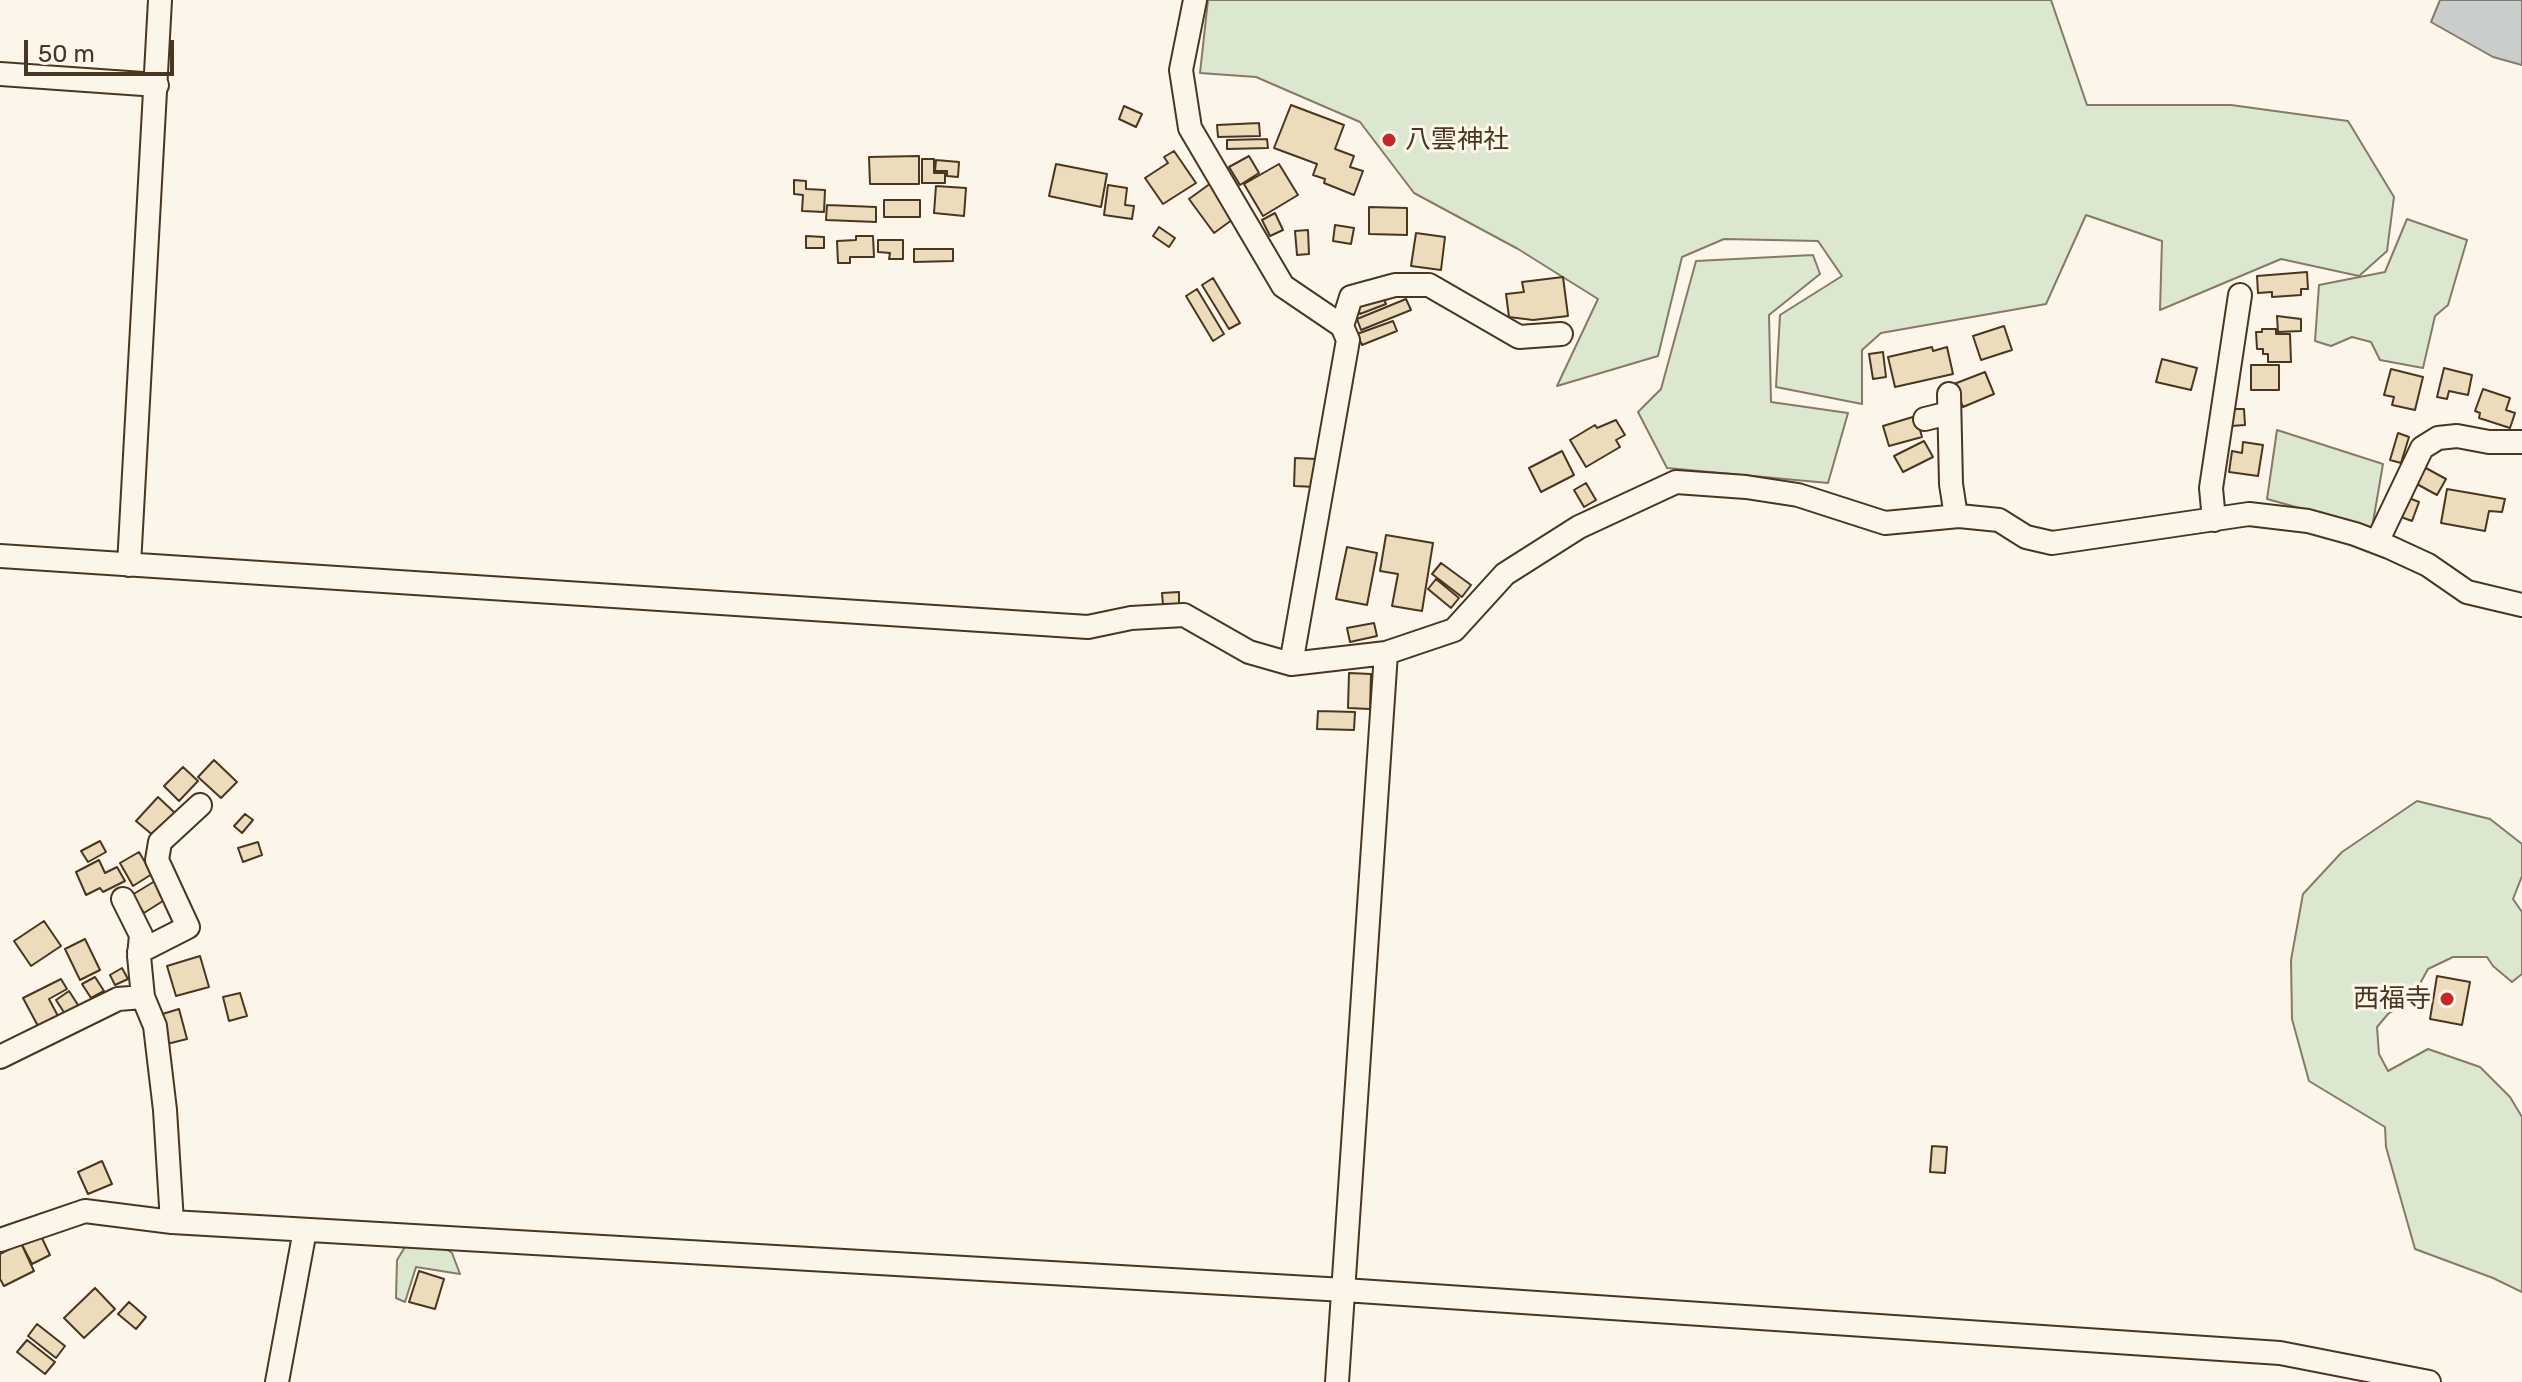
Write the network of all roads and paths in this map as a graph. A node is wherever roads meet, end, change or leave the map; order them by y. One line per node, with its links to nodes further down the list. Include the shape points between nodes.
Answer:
1 (160, 0): 4 (street)
2 (1195, 0): 6 (street, via 1181,70 1190,128 1283,286)
3 (0, 74): 4 (street)
4 (157, 85): 14 (street)
5 (2240, 295): 11 (street, via 2211,488)
6 (1342, 326): 7 (street, via 1351,297 1395,285 1429,285 1519,337); 17 (street, via 1348,340)
7 (1561, 334)
8 (1925, 419): 10 (street, via 1949,403)
9 (2522, 442): 12 (street, via 2457,436 2438,438 2422,448)
10 (1956, 516): 11 (street, via 1999,520 2026,537 2052,543); 16 (street, via 1885,523 1798,495 1676,482 1579,527 1505,574 1454,630)
11 (2214, 520): 12 (street, via 2249,514 2308,521)
12 (2377, 542): 15 (street, via 2428,565 2467,592)
13 (0, 556): 14 (street)
14 (129, 565): 17 (street, via 1088,627 1184,615 1249,652)
15 (2522, 605)
16 (1386, 653): 17 (street); 26 (street)
17 (1291, 664)
18 (200, 805): 20 (street, via 160,842 157,860 188,927)
19 (123, 899): 20 (street, via 141,935)
20 (139, 952): 21 (street)
21 (143, 997): 22 (street, via 118,999); 23 (street, via 155,1026)
22 (0, 1057)
23 (172, 1222): 24 (street); 25 (street, via 85,1211)
24 (305, 1230): 26 (street); 27 (street)
25 (0, 1240)
26 (1344, 1290): 28 (street); 29 (street, via 2280,1353)
27 (277, 1382)
28 (1337, 1382)
29 (2429, 1382)

